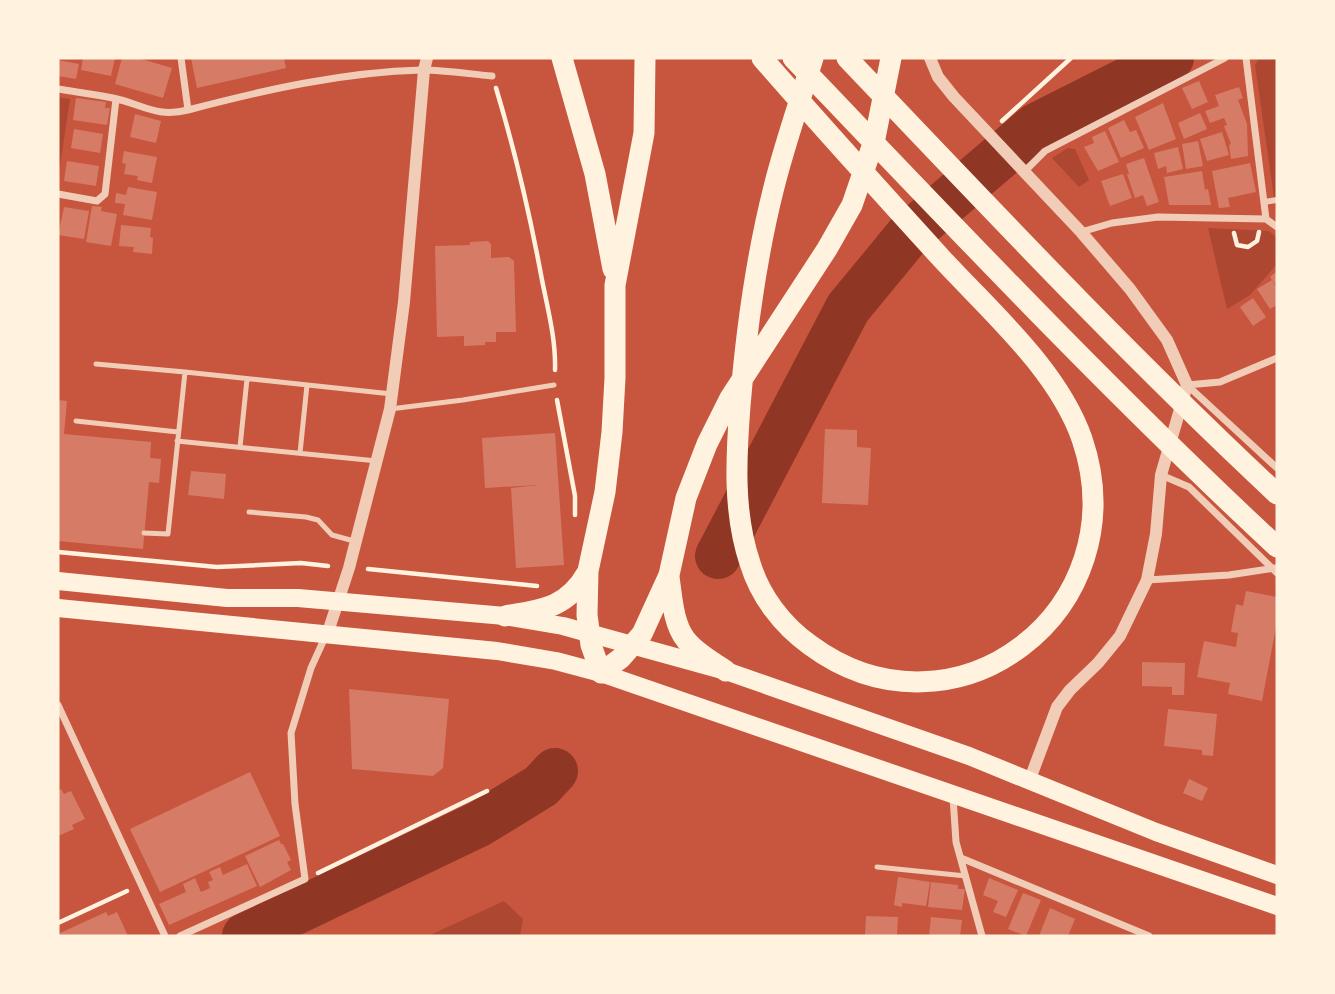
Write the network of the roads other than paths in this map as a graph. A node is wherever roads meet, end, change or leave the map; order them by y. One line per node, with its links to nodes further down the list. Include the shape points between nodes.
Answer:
1 (181, 58): 16 (street)
2 (562, 58): 24 (highway, via 595,174)
3 (645, 58): 24 (highway, via 644,133)
4 (762, 58): 6 (highway, via 831,138 1027,352 1060,394 1081,438 1094,507 1088,550 1073,590 1032,639 977,671 933,681 888,679 841,664 802,639 769,603 744,540 738,426 754,288 775,183)
5 (793, 58): 46 (highway, via 1019,294)
6 (813, 58)
7 (847, 58): 42 (highway, via 1049,270)
8 (891, 58): 49 (highway, via 875,138 852,205 730,398 707,444 687,498)
9 (930, 58): 17 (street, via 938,77)
10 (1225, 58): 17 (street, via 1045,151)
11 (1247, 58): 20 (street)
12 (425, 64): 13 (street); 16 (street, via 240,96); 32 (street)
13 (492, 76)
14 (58, 89): 15 (street)
15 (116, 99): 16 (street, via 167,114); 18 (street, via 105,194 97,201)
16 (188, 110)
17 (1021, 168): 23 (street)
18 (58, 194)
19 (1277, 200): 20 (street)
20 (1264, 201): 21 (street)
21 (1266, 219): 22 (street); 23 (street, via 1157,216)
22 (1277, 227)
23 (1081, 232): 29 (street, via 1167,340)
24 (615, 285): 48 (highway, via 612,432)
25 (1277, 358): 29 (street, via 1220,382)
26 (96, 364): 27 (lane)
27 (185, 372): 28 (lane); 35 (lane)
28 (247, 379): 30 (lane); 37 (lane)
29 (1187, 384): 40 (street); 41 (street)
30 (307, 385): 32 (lane); 38 (lane)
31 (554, 385): 33 (lane)
32 (392, 394): 33 (street)
33 (390, 409): 39 (street)
34 (76, 421): 35 (lane)
35 (178, 432): 36 (lane)
36 (177, 441): 37 (lane); 44 (lane, via 168,534)
37 (240, 447): 38 (lane)
38 (300, 453): 39 (lane)
39 (377, 461): 45 (street)
40 (1277, 468)
41 (1161, 475): 47 (street, via 1189,487); 50 (street)
42 (1277, 494)
43 (249, 512): 45 (lane, via 318,520 332,535)
44 (144, 533)
45 (356, 542): 52 (street)
46 (1277, 547)
47 (1276, 570): 50 (street)
48 (588, 571): 54 (highway, via 568,598 541,609); 55 (highway)
49 (669, 575): 57 (highway); 58 (highway, via 681,632 695,649)
50 (1147, 580): 61 (street, via 1120,636 1057,707)
51 (58, 581): 52 (main road, via 227,598)
52 (338, 601): 54 (main road); 56 (street)
53 (58, 608): 56 (main road)
54 (505, 615): 55 (main road)
55 (589, 633): 57 (main road); 59 (highway)
56 (327, 635): 59 (main road, via 497,650); 69 (street, via 311,668 291,733 305,879)
57 (634, 644): 58 (main road); 59 (highway)
58 (726, 671): 61 (main road)
59 (601, 673): 62 (main road)
60 (58, 705): 68 (street)
61 (1030, 779): 65 (main road, via 1156,832)
62 (953, 796): 63 (street); 67 (main road)
63 (961, 858): 66 (street); 71 (street)
64 (877, 867): 66 (lane)
65 (1277, 875)
66 (966, 876): 70 (street)
67 (1277, 906)
68 (165, 936)
69 (180, 936)
70 (982, 936)
71 (1149, 936)

